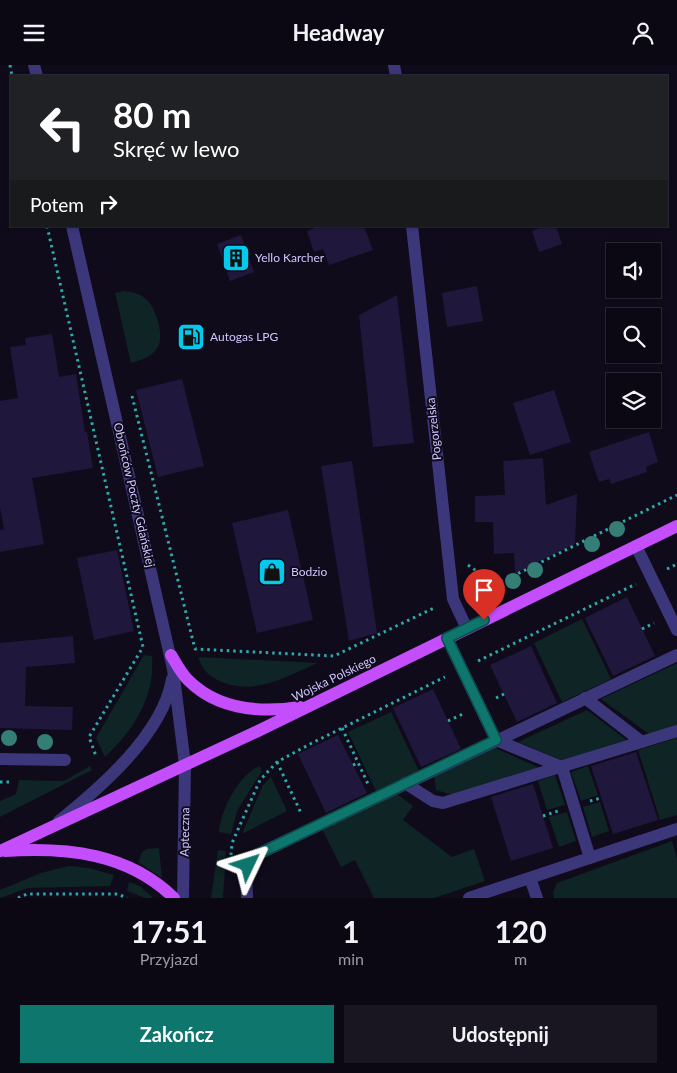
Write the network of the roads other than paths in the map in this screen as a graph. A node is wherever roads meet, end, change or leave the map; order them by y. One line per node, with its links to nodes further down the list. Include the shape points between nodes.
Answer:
1 (72, 227): 8 (street, Obrońców Poczty Gdańskiej)
2 (412, 227): 5 (street, Pogorzelska, via 453,599)
3 (677, 526): 4 (main road, Wojska Polskiego)
4 (636, 546): 5 (main road, Wojska Polskiego); 6 (street)
5 (467, 629): 7 (main road, Wojska Polskiego)
6 (677, 630)
7 (447, 638): 12 (main road, Wojska Polskiego); 14 (street)
8 (171, 655): 10 (street, Obrońców Poczty Gdańskiej); 12 (main road, via 189,681 204,693 229,705 257,710)
9 (677, 655): 11 (street)
10 (174, 669): 18 (street, Obrońców Poczty Gdańskiej); 21 (street, via 165,702 137,747 98,789)
11 (585, 698): 14 (street); 15 (street)
12 (307, 706): 18 (main road, Wojska Polskiego)
13 (677, 731): 15 (street)
14 (496, 740): 19 (street); 20 (street)
15 (642, 742): 19 (street)
16 (0, 759): 17 (street)
17 (65, 760)
18 (185, 765): 21 (main road, Wojska Polskiego); 27 (street, Apteczna)
19 (562, 767): 20 (street, via 443,803 433,801); 24 (street)
20 (405, 783): 28 (street, via 251,857)
21 (56, 824): 23 (main road, Wojska Polskiego)
22 (677, 829): 24 (street)
23 (0, 851): 26 (main road, via 62,851 98,856 141,872)
24 (590, 858): 25 (street)
25 (530, 878): 29 (street); 30 (street)
26 (174, 898)
27 (183, 898)
28 (247, 898)
29 (470, 898)
30 (537, 898)

